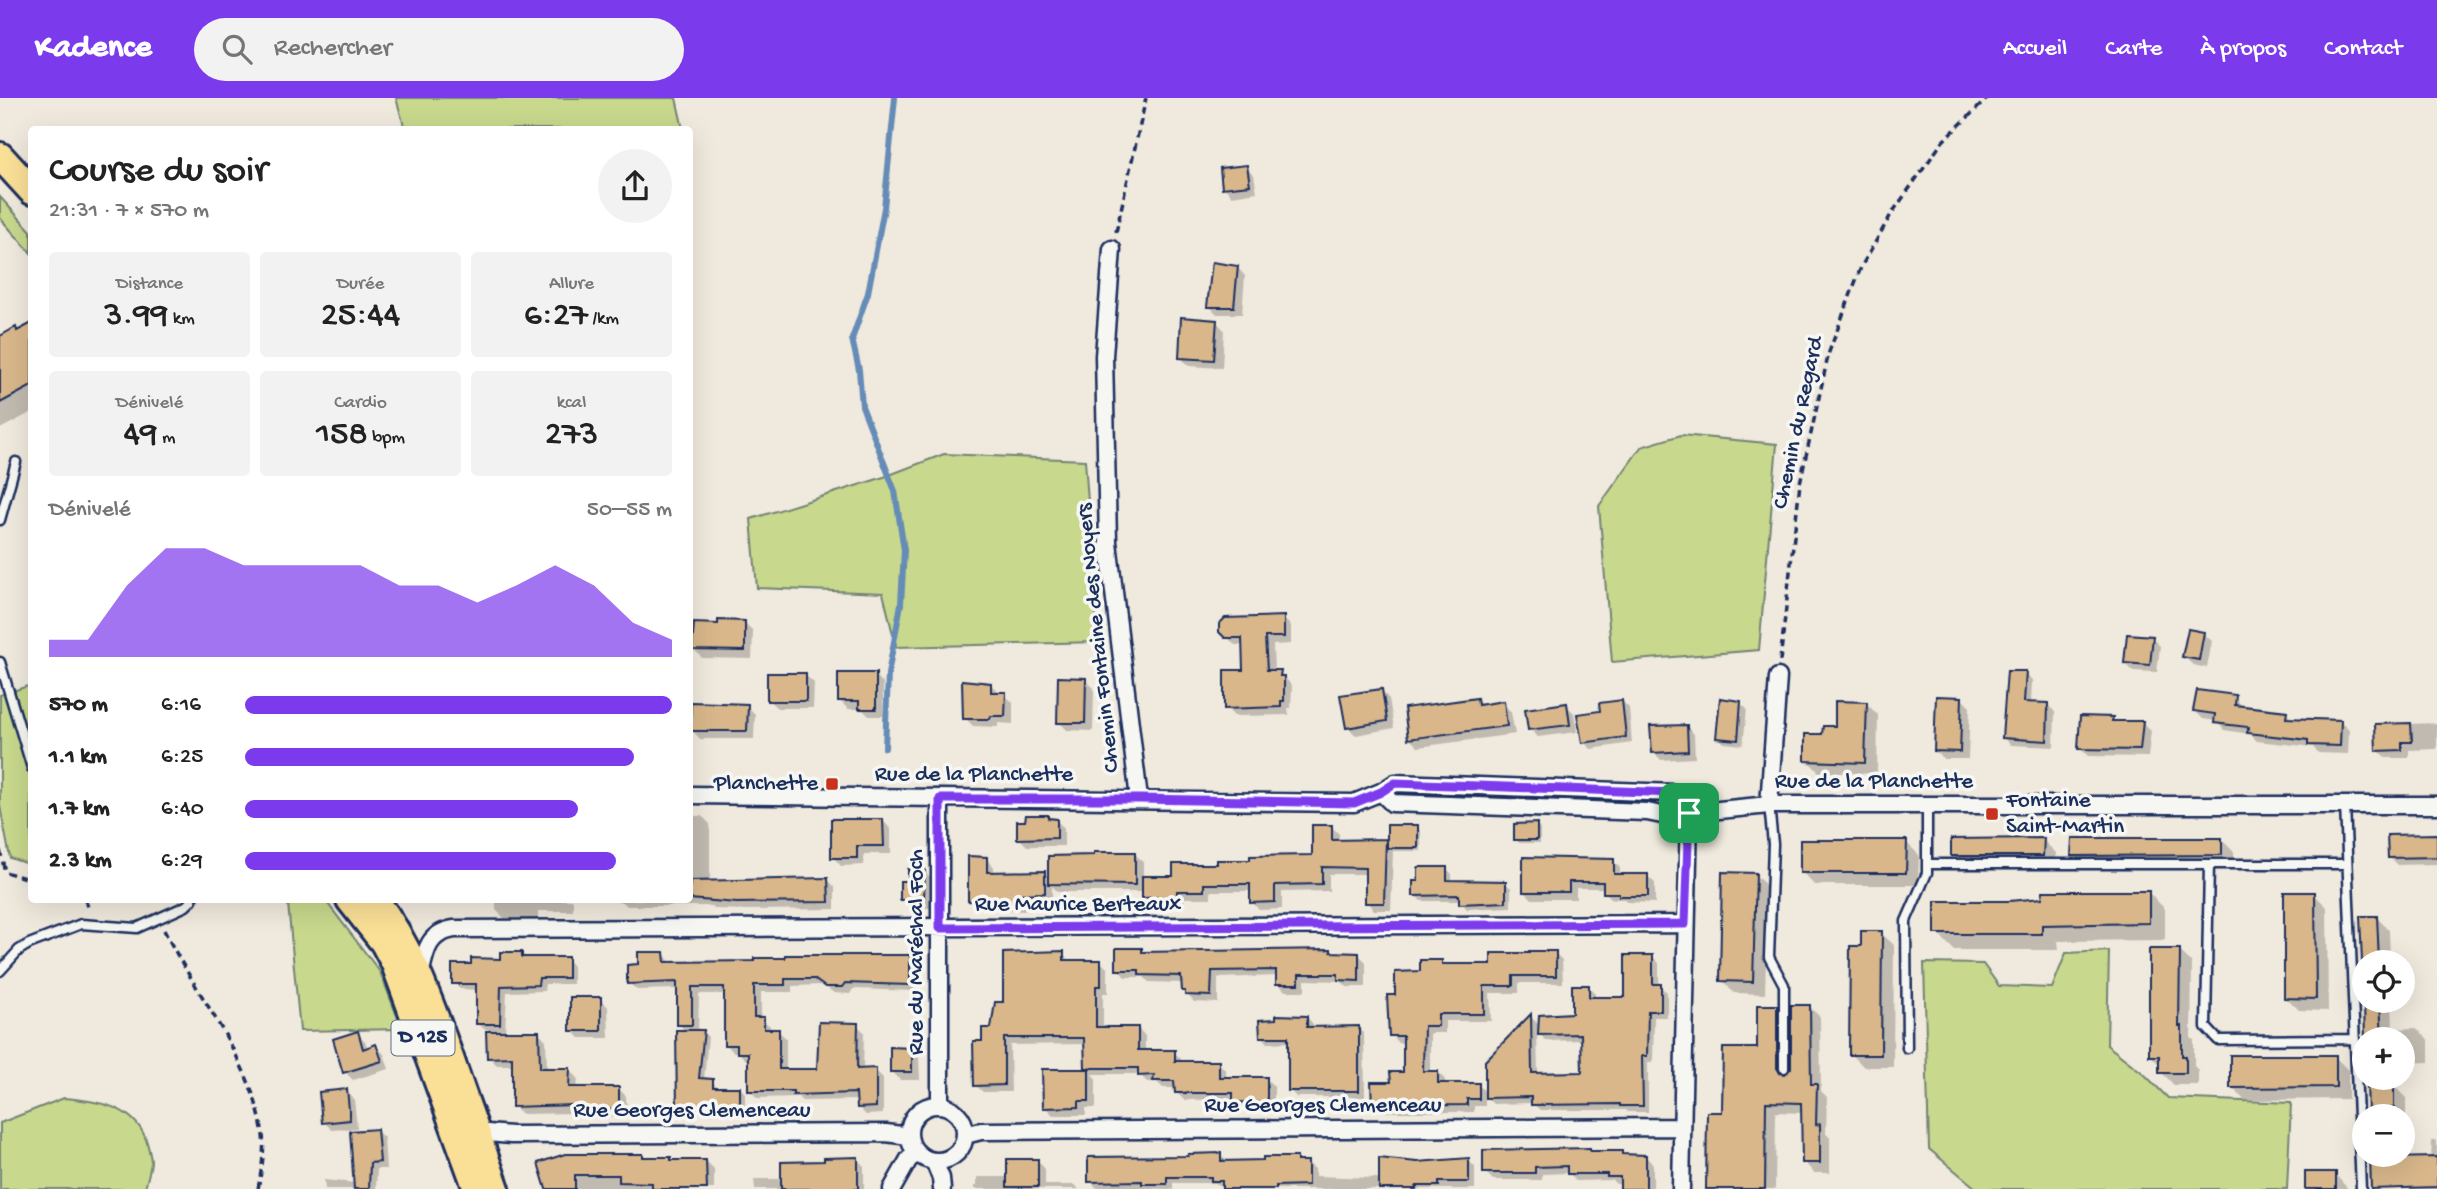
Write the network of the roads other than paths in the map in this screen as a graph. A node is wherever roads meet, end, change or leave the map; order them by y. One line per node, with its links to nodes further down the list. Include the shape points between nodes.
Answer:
1 (0, 156): 2 (main road)
2 (28, 187)
3 (1112, 248): 12 (street, Chemin Fontaine des Noyers, via 1104,356 1108,542)
4 (16, 462): 5 (lane)
5 (0, 520)
6 (0, 662): 8 (lane)
7 (1778, 677): 14 (street)
8 (28, 755)
9 (1381, 792): 12 (street, Rue de la Planchette, via 1354,803); 17 (street, Rue de la Planchette, via 1392,803 1647,812 1676,822); 17 (street, Rue de la Planchette, via 1395,783 1675,793 1685,801)
10 (693, 795): 11 (street, Rue de la Planchette)
11 (940, 799): 12 (street, Rue de la Planchette); 25 (street, Rue du Maréchal Foch)
12 (1139, 799)
13 (1927, 804): 14 (street, Rue de la Planchette); 16 (street, Rue de la Planchette); 18 (lane)
14 (1769, 805): 17 (street, Rue de la Planchette); 31 (lane, via 1773,844 1769,957 1783,985)
15 (2437, 805): 16 (street, Rue de la Planchette)
16 (2345, 806): 20 (lane)
17 (1689, 813): 24 (street)
18 (1927, 864): 19 (lane); 30 (lane, via 1906,922)
19 (2209, 864): 20 (lane); 29 (lane, via 2206,1027 2218,1040)
20 (2347, 864): 28 (lane)
21 (189, 903): 26 (lane, via 137,928 81,924 29,944)
22 (352, 903): 41 (main road, D 125, via 395,964)
23 (377, 903): 27 (main road, D 125)
24 (1685, 924): 25 (street, Rue Maurice Berteaux); 34 (street)
25 (940, 928): 27 (street, Rue Maurice Berteaux, via 454,929 430,940); 33 (street, Rue du Maréchal Foch)
26 (0, 971)
27 (419, 979): 38 (main road, D 125)
28 (2354, 1027)
29 (2352, 1039)
30 (1907, 1048)
31 (1784, 1068)
32 (2357, 1090): 45 (lane)
33 (940, 1105): 36 (street, via 955,1112); 37 (street, via 917,1113)
34 (1682, 1127): 36 (street, Rue Georges Clemenceau, via 981,1131); 44 (street)
35 (510, 1135): 37 (street, Rue Georges Clemenceau); 38 (street, Rue Georges Clemenceau); 38 (street)
36 (965, 1135): 40 (street, via 952,1157)
37 (909, 1136): 39 (street)
38 (480, 1143): 41 (main road, D 125)
39 (918, 1153): 40 (street); 42 (street, via 909,1159)
40 (934, 1161): 43 (street)
41 (483, 1188)
42 (892, 1189)
43 (942, 1189)
44 (1681, 1189)
45 (2361, 1189)

